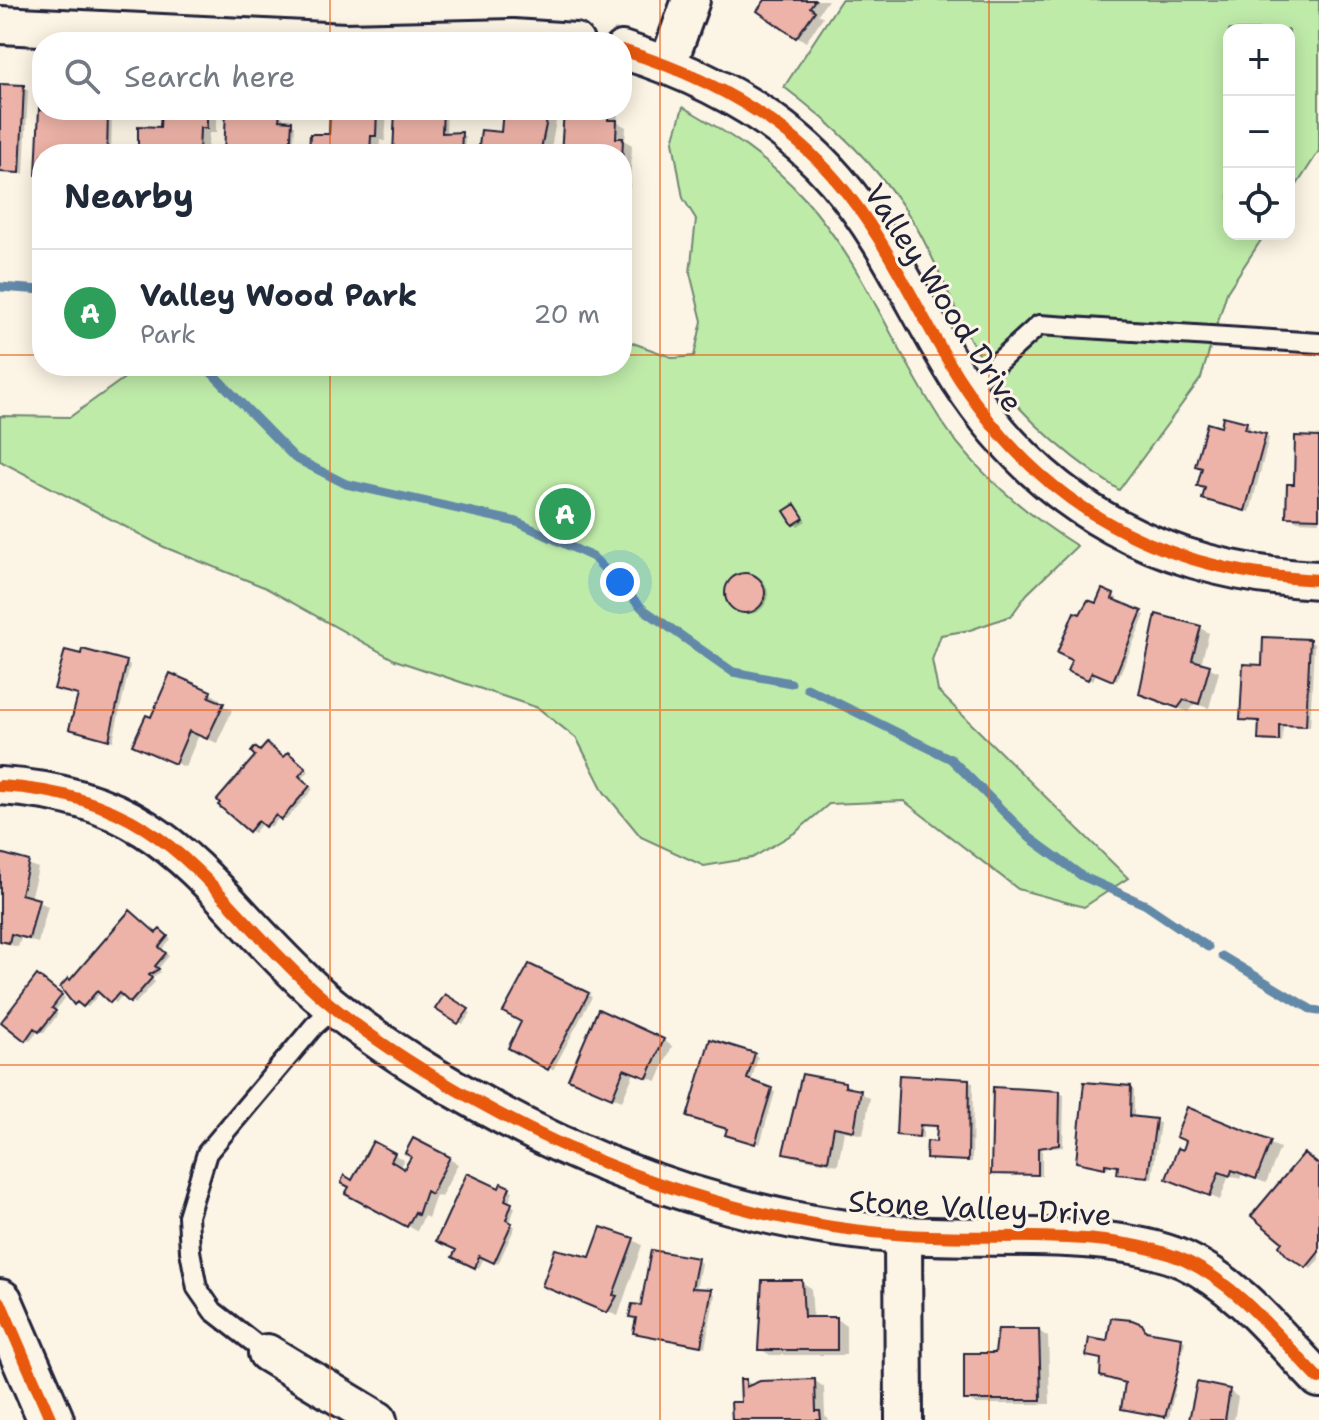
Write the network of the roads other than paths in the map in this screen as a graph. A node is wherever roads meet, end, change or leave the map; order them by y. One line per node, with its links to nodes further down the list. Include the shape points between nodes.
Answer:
1 (691, 0): 5 (street)
2 (0, 25): 3 (street)
3 (142, 32)
4 (632, 53): 5 (street, Valley Wood Drive)
5 (668, 64): 7 (street, Valley Wood Drive, via 750,106 836,179 871,225)
6 (1319, 343): 7 (lane, via 1039,325)
7 (967, 390): 8 (street, Valley Wood Drive, via 993,428 1029,465 1076,504 1122,532 1223,570)
8 (1319, 580)
9 (0, 786): 10 (street, Stone Valley Drive, via 83,798 157,834)
10 (335, 1007): 11 (street, Stone Valley Drive, via 481,1104 626,1172 793,1220); 13 (lane, via 207,1153 188,1216 197,1288 213,1311)
11 (903, 1235): 14 (street, Stone Valley Drive, via 1108,1240 1147,1247 1186,1261 1221,1282); 17 (street)
12 (0, 1302): 15 (street)
13 (267, 1353): 16 (street)
14 (1319, 1379)
15 (51, 1420)
16 (378, 1420)
17 (904, 1420)

